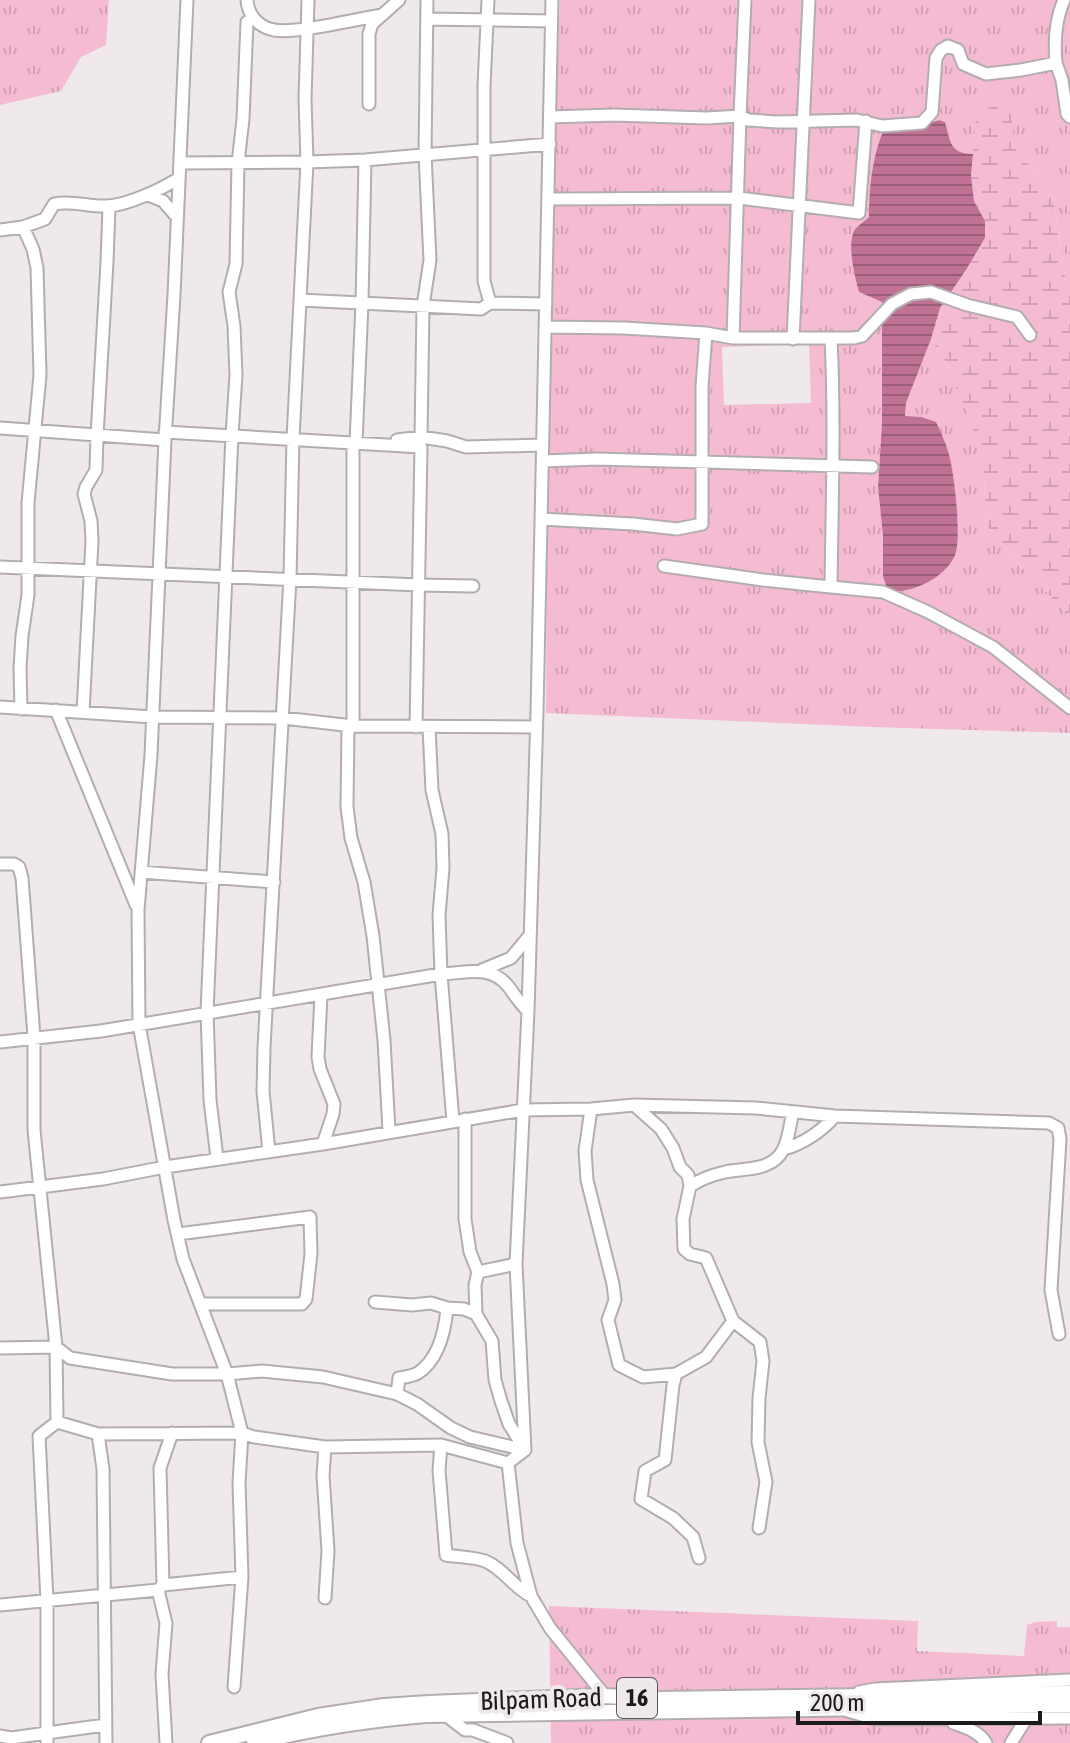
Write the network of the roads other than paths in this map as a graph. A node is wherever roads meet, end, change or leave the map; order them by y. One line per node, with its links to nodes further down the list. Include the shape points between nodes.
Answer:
1 (187, 0): 29 (street)
2 (247, 0): 16 (street, via 257,24 276,30)
3 (308, 0): 16 (street)
4 (399, 0): 11 (street)
5 (427, 0): 12 (street)
6 (488, 0): 13 (street)
7 (552, 0): 14 (street)
8 (745, 0): 19 (street)
9 (809, 0): 23 (street)
10 (1064, 0): 17 (street, via 1057,17)
11 (382, 15): 16 (street); 18 (street, via 369,34)
12 (427, 19): 13 (street); 26 (street)
13 (486, 20): 14 (street); 25 (street)
14 (551, 21): 20 (street)
15 (247, 22): 30 (street)
16 (308, 28): 28 (street)
17 (1056, 63): 21 (street); 22 (street, via 986,74 963,64 958,50 948,46 936,58 932,112 922,123 882,126)
18 (369, 104)
19 (740, 116): 20 (street); 23 (street); 33 (street)
20 (550, 117): 24 (street)
21 (1070, 117)
22 (866, 121): 23 (street); 35 (street, via 859,213)
23 (802, 122): 35 (street)
24 (550, 144): 25 (street); 34 (street)
25 (484, 150): 26 (street); 42 (street, via 484,281)
26 (425, 154): 27 (street); 44 (street, via 430,260)
27 (365, 160): 28 (street); 41 (street)
28 (307, 162): 30 (street); 40 (street)
29 (180, 163): 30 (street); 31 (street)
30 (238, 163): 53 (street, via 236,264 229,292 236,375)
31 (179, 178): 32 (street); 37 (street)
32 (147, 195): 36 (street); 37 (street, via 163,201)
33 (739, 198): 34 (street); 35 (street); 48 (street)
34 (548, 199): 43 (street)
35 (799, 205): 49 (street)
36 (109, 207): 38 (street, via 54,204 45,219); 54 (street)
37 (177, 217): 55 (street)
38 (23, 227): 39 (street); 52 (street, via 37,268)
39 (0, 230)
40 (300, 300): 41 (street); 57 (street)
41 (362, 303): 44 (street); 59 (street)
42 (490, 303): 43 (street); 44 (street, via 481,309)
43 (546, 304): 45 (street)
44 (423, 306): 56 (street)
45 (545, 327): 46 (street); 58 (street)
46 (706, 333): 48 (street); 61 (street)
47 (1030, 335): 50 (street, via 1017,317 931,292 892,304 862,336)
48 (733, 338): 49 (street)
49 (793, 339): 50 (street)
50 (831, 339): 62 (street)
51 (0, 428): 52 (street)
52 (36, 431): 54 (street); 67 (street)
53 (232, 435): 55 (street); 57 (street); 70 (street)
54 (97, 436): 55 (street); 68 (street, via 96,470 84,494 91,521)
55 (165, 436): 69 (street)
56 (421, 437): 58 (street, via 466,447); 59 (street)
57 (293, 439): 59 (street, via 332,437); 71 (street); 73 (street, via 421,447)
58 (542, 445): 60 (street)
59 (355, 446): 72 (street)
60 (543, 461): 61 (street); 64 (street)
61 (702, 463): 62 (street); 64 (street, via 702,524 677,529)
62 (833, 465): 63 (street); 75 (street)
63 (872, 467)
64 (541, 519): 86 (street)
65 (664, 566): 75 (street)
66 (0, 567): 67 (street)
67 (27, 567): 68 (street); 78 (street)
68 (91, 570): 69 (street); 80 (street)
69 (160, 573): 70 (street); 81 (street)
70 (227, 575): 71 (street); 82 (street)
71 (290, 578): 72 (street); 83 (street)
72 (355, 582): 73 (street); 84 (street)
73 (419, 585): 74 (street); 85 (street)
74 (473, 586)
75 (831, 587): 77 (street, via 883,592 928,612 993,647)
76 (0, 707): 78 (street)
77 (1070, 708)
78 (21, 709): 79 (street)
79 (56, 710): 80 (street); 91 (street)
80 (83, 712): 81 (street)
81 (153, 717): 82 (street); 88 (street)
82 (220, 718): 83 (street); 89 (street)
83 (283, 718): 84 (street); 90 (street)
84 (351, 726): 85 (street); 95 (street, via 347,807)
85 (422, 727): 86 (street); 94 (street, via 442,834)
86 (536, 727): 92 (street)
87 (0, 864): 101 (street, via 19,867 22,878)
88 (141, 872): 89 (street); 91 (street)
89 (212, 879): 90 (street); 99 (street)
90 (274, 882): 97 (street)
91 (138, 910): 100 (street)
92 (530, 935): 93 (street, via 511,958); 98 (street)
93 (482, 970): 94 (street); 98 (street, via 505,982)
94 (441, 974): 95 (street); 108 (street)
95 (379, 984): 96 (street); 109 (street)
96 (321, 995): 97 (street); 110 (street, via 318,1057 334,1104)
97 (267, 1003): 99 (street); 112 (street, via 263,1091)
98 (528, 1011): 105 (street)
99 (207, 1012): 100 (street); 113 (street)
100 (139, 1024): 101 (street); 114 (street)
101 (34, 1037): 102 (street); 116 (street)
102 (0, 1042)
103 (634, 1105): 104 (street); 106 (street); 115 (street, via 661,1129)
104 (591, 1109): 105 (street); 130 (street, via 586,1170 613,1284 615,1300 608,1320 619,1365 643,1377)
105 (523, 1110): 108 (street); 119 (street)
106 (793, 1112): 107 (street); 111 (street)
107 (835, 1116): 111 (street, via 826,1127); 126 (street, via 1049,1123 1058,1128 1051,1290)
108 (459, 1120): 109 (street); 120 (street, via 465,1219)
109 (389, 1131): 110 (street)
110 (323, 1144): 112 (street)
111 (784, 1149): 115 (street, via 761,1167 725,1172)
112 (269, 1152): 113 (street)
113 (217, 1158): 114 (street)
114 (165, 1167): 116 (street); 118 (street)
115 (690, 1186): 125 (street, via 684,1249 706,1258)
116 (38, 1187): 117 (street); 127 (street)
117 (0, 1192)
118 (178, 1234): 122 (street); 122 (street, via 310,1217 311,1254 302,1304)
119 (516, 1264): 120 (street); 138 (street)
120 (478, 1272): 124 (street)
121 (375, 1302): 123 (street)
122 (201, 1304): 129 (street)
123 (447, 1308): 124 (street); 131 (street, via 436,1354 417,1374 399,1378)
124 (476, 1314): 138 (street, via 492,1341 495,1380 509,1424)
125 (733, 1321): 130 (street, via 706,1357); 140 (street, via 760,1342 763,1361 758,1442 766,1482)
126 (1059, 1334)
127 (56, 1347): 128 (street); 129 (street, via 70,1358 111,1366); 132 (street)
128 (0, 1348)
129 (227, 1374): 131 (street, via 262,1371 323,1377); 134 (street)
130 (676, 1374): 141 (street, via 665,1460 645,1471 641,1499 693,1537)
131 (397, 1394): 138 (street, via 470,1437)
132 (57, 1422): 135 (street); 147 (street, via 39,1436)
133 (172, 1433): 134 (street); 135 (street); 143 (street, via 160,1468)
134 (242, 1433): 137 (street); 142 (street)
135 (98, 1434): 144 (street)
136 (441, 1445): 137 (street); 139 (street); 145 (street, via 446,1555 484,1560)
137 (325, 1447): 146 (street)
138 (525, 1450): 139 (street)
139 (508, 1463): 145 (street, via 517,1543)
140 (759, 1528)
141 (699, 1558)
142 (242, 1577): 143 (street); 150 (street)
143 (161, 1588): 144 (street); 163 (street)
144 (105, 1596): 147 (street); 159 (street)
145 (531, 1596): 152 (street)
146 (325, 1598)
147 (47, 1601): 148 (street); 161 (street)
148 (0, 1605)
149 (1070, 1680): 153 (street, via 875,1689)
150 (234, 1687)
151 (1070, 1693): 153 (main road, Bilpam Road / 16)
152 (605, 1696): 153 (main road, Bilpam Road / 16); 164 (main road, Bilpam Road / 16, via 384,1706 306,1718)
153 (840, 1702): 154 (main road, 16); 155 (main road, 16); 158 (street, via 875,1719)
154 (1070, 1705)
155 (444, 1714): 165 (main road, 16, via 356,1723); 166 (street, via 465,1730)
156 (1070, 1718): 157 (street)
157 (1026, 1719): 158 (street); 168 (street)
158 (945, 1720): 167 (street, via 970,1729)
159 (105, 1725): 161 (street); 162 (street)
160 (0, 1736): 161 (street)
161 (47, 1739)
162 (106, 1743)
163 (166, 1743)
164 (209, 1743)
165 (254, 1743)
166 (507, 1743)
167 (986, 1743)
168 (1011, 1743)

